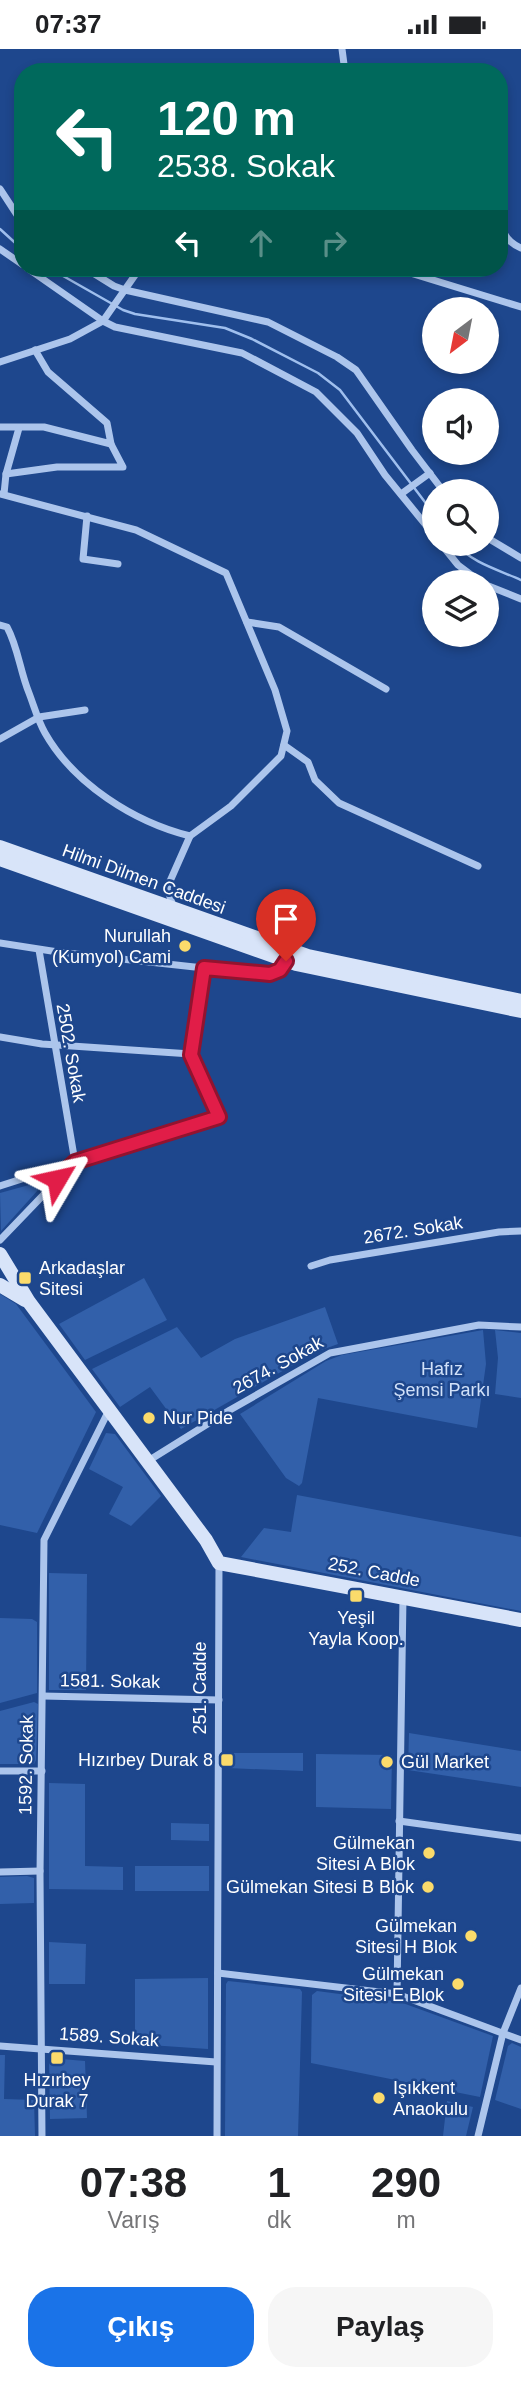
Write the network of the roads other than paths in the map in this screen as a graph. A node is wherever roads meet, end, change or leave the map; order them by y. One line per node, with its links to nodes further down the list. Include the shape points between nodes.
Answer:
1 (0, 189): 2 (street)
2 (14, 210)
3 (41, 277): 9 (street)
4 (100, 277): 7 (street)
5 (133, 277): 7 (street)
6 (423, 277): 8 (street)
7 (125, 290): 9 (street); 16 (street, via 268,322 337,357 356,370)
8 (521, 307)
9 (103, 321): 10 (street, via 70,339); 19 (street, via 242,353 316,392 357,433)
10 (35, 350): 11 (street); 14 (street, via 48,372 107,423)
11 (0, 362)
12 (0, 427): 13 (street)
13 (19, 428): 14 (street, via 44,427); 15 (street)
14 (111, 444): 15 (street, via 123,467 57,467)
15 (6, 474): 18 (street)
16 (428, 474): 17 (street); 19 (street)
17 (432, 479)
18 (2, 494): 20 (street)
19 (401, 494): 21 (street)
20 (87, 516): 25 (street, via 83,559); 29 (street, via 136,530 226,573)
21 (422, 520)
22 (499, 545): 24 (street)
23 (451, 556): 26 (street)
24 (521, 558)
25 (118, 564)
26 (465, 570)
27 (499, 590): 28 (street)
28 (521, 599)
29 (247, 622): 31 (street, via 279,627); 35 (street, via 275,690 287,731)
30 (0, 625): 33 (street, via 12,636)
31 (386, 689)
32 (85, 710): 33 (street)
33 (38, 717): 34 (street); 36 (street, via 72,770 153,824)
34 (0, 739)
35 (284, 745): 36 (street, via 281,756 232,806); 39 (street, via 308,762 315,780 339,803)
36 (190, 836): 40 (street, via 167,888)
37 (0, 847): 40 (street, Hilmi Dilmen Caddesi)
38 (0, 859): 43 (street, Hilmi Dilmen Caddesi)
39 (478, 866)
40 (174, 910): 43 (street, Hilmi Dilmen Caddesi)
41 (0, 943): 42 (street)
42 (39, 950): 44 (street); 48 (street, 2502. Sokak)
43 (288, 956): 44 (street, via 280,970 270,974); 45 (street, Hilmi Dilmen Caddesi); 46 (street, Hilmi Dilmen Caddesi, via 336,974)
44 (204, 968): 49 (street)
45 (521, 1001)
46 (521, 1011)
47 (0, 1037): 48 (street)
48 (53, 1045): 49 (street); 50 (street, 2502. Sokak)
49 (191, 1055): 50 (street, via 219,1117)
50 (75, 1162): 51 (street); 53 (street)
51 (0, 1186)
52 (521, 1231): 55 (street, 2672. Sokak, via 356,1255)
53 (0, 1240)
54 (0, 1254): 57 (street)
55 (312, 1266)
56 (0, 1285): 57 (street)
57 (29, 1302): 59 (street)
58 (521, 1327): 60 (street, 2674. Sokak, via 479,1325 330,1353)
59 (109, 1410): 60 (street); 64 (street, 1592. Sokak, via 44,1540)
60 (148, 1461): 61 (street)
61 (219, 1563): 62 (street, 252. Cadde); 65 (street, 251. Cadde)
62 (403, 1597): 63 (street, 252. Cadde); 68 (street)
63 (521, 1620)
64 (43, 1696): 65 (street, 1581. Sokak); 67 (street, 1592. Sokak)
65 (219, 1700): 72 (street, 251. Cadde)
66 (0, 1771): 67 (street)
67 (42, 1771): 70 (street, 1592. Sokak)
68 (399, 1821): 69 (street); 74 (street)
69 (521, 1837)
70 (40, 1871): 71 (street); 78 (street, 1592. Sokak)
71 (0, 1872)
72 (218, 1973): 74 (street); 79 (street, 251. Cadde)
73 (521, 1988): 75 (street)
74 (397, 1994): 75 (street)
75 (503, 2033): 76 (street); 82 (street)
76 (521, 2040)
77 (0, 2046): 78 (street, 1589. Sokak)
78 (42, 2048): 79 (street, 1589. Sokak); 80 (street, 1592. Sokak)
79 (216, 2062): 81 (street, 251. Cadde)
80 (42, 2136)
81 (217, 2136)
82 (478, 2136)

